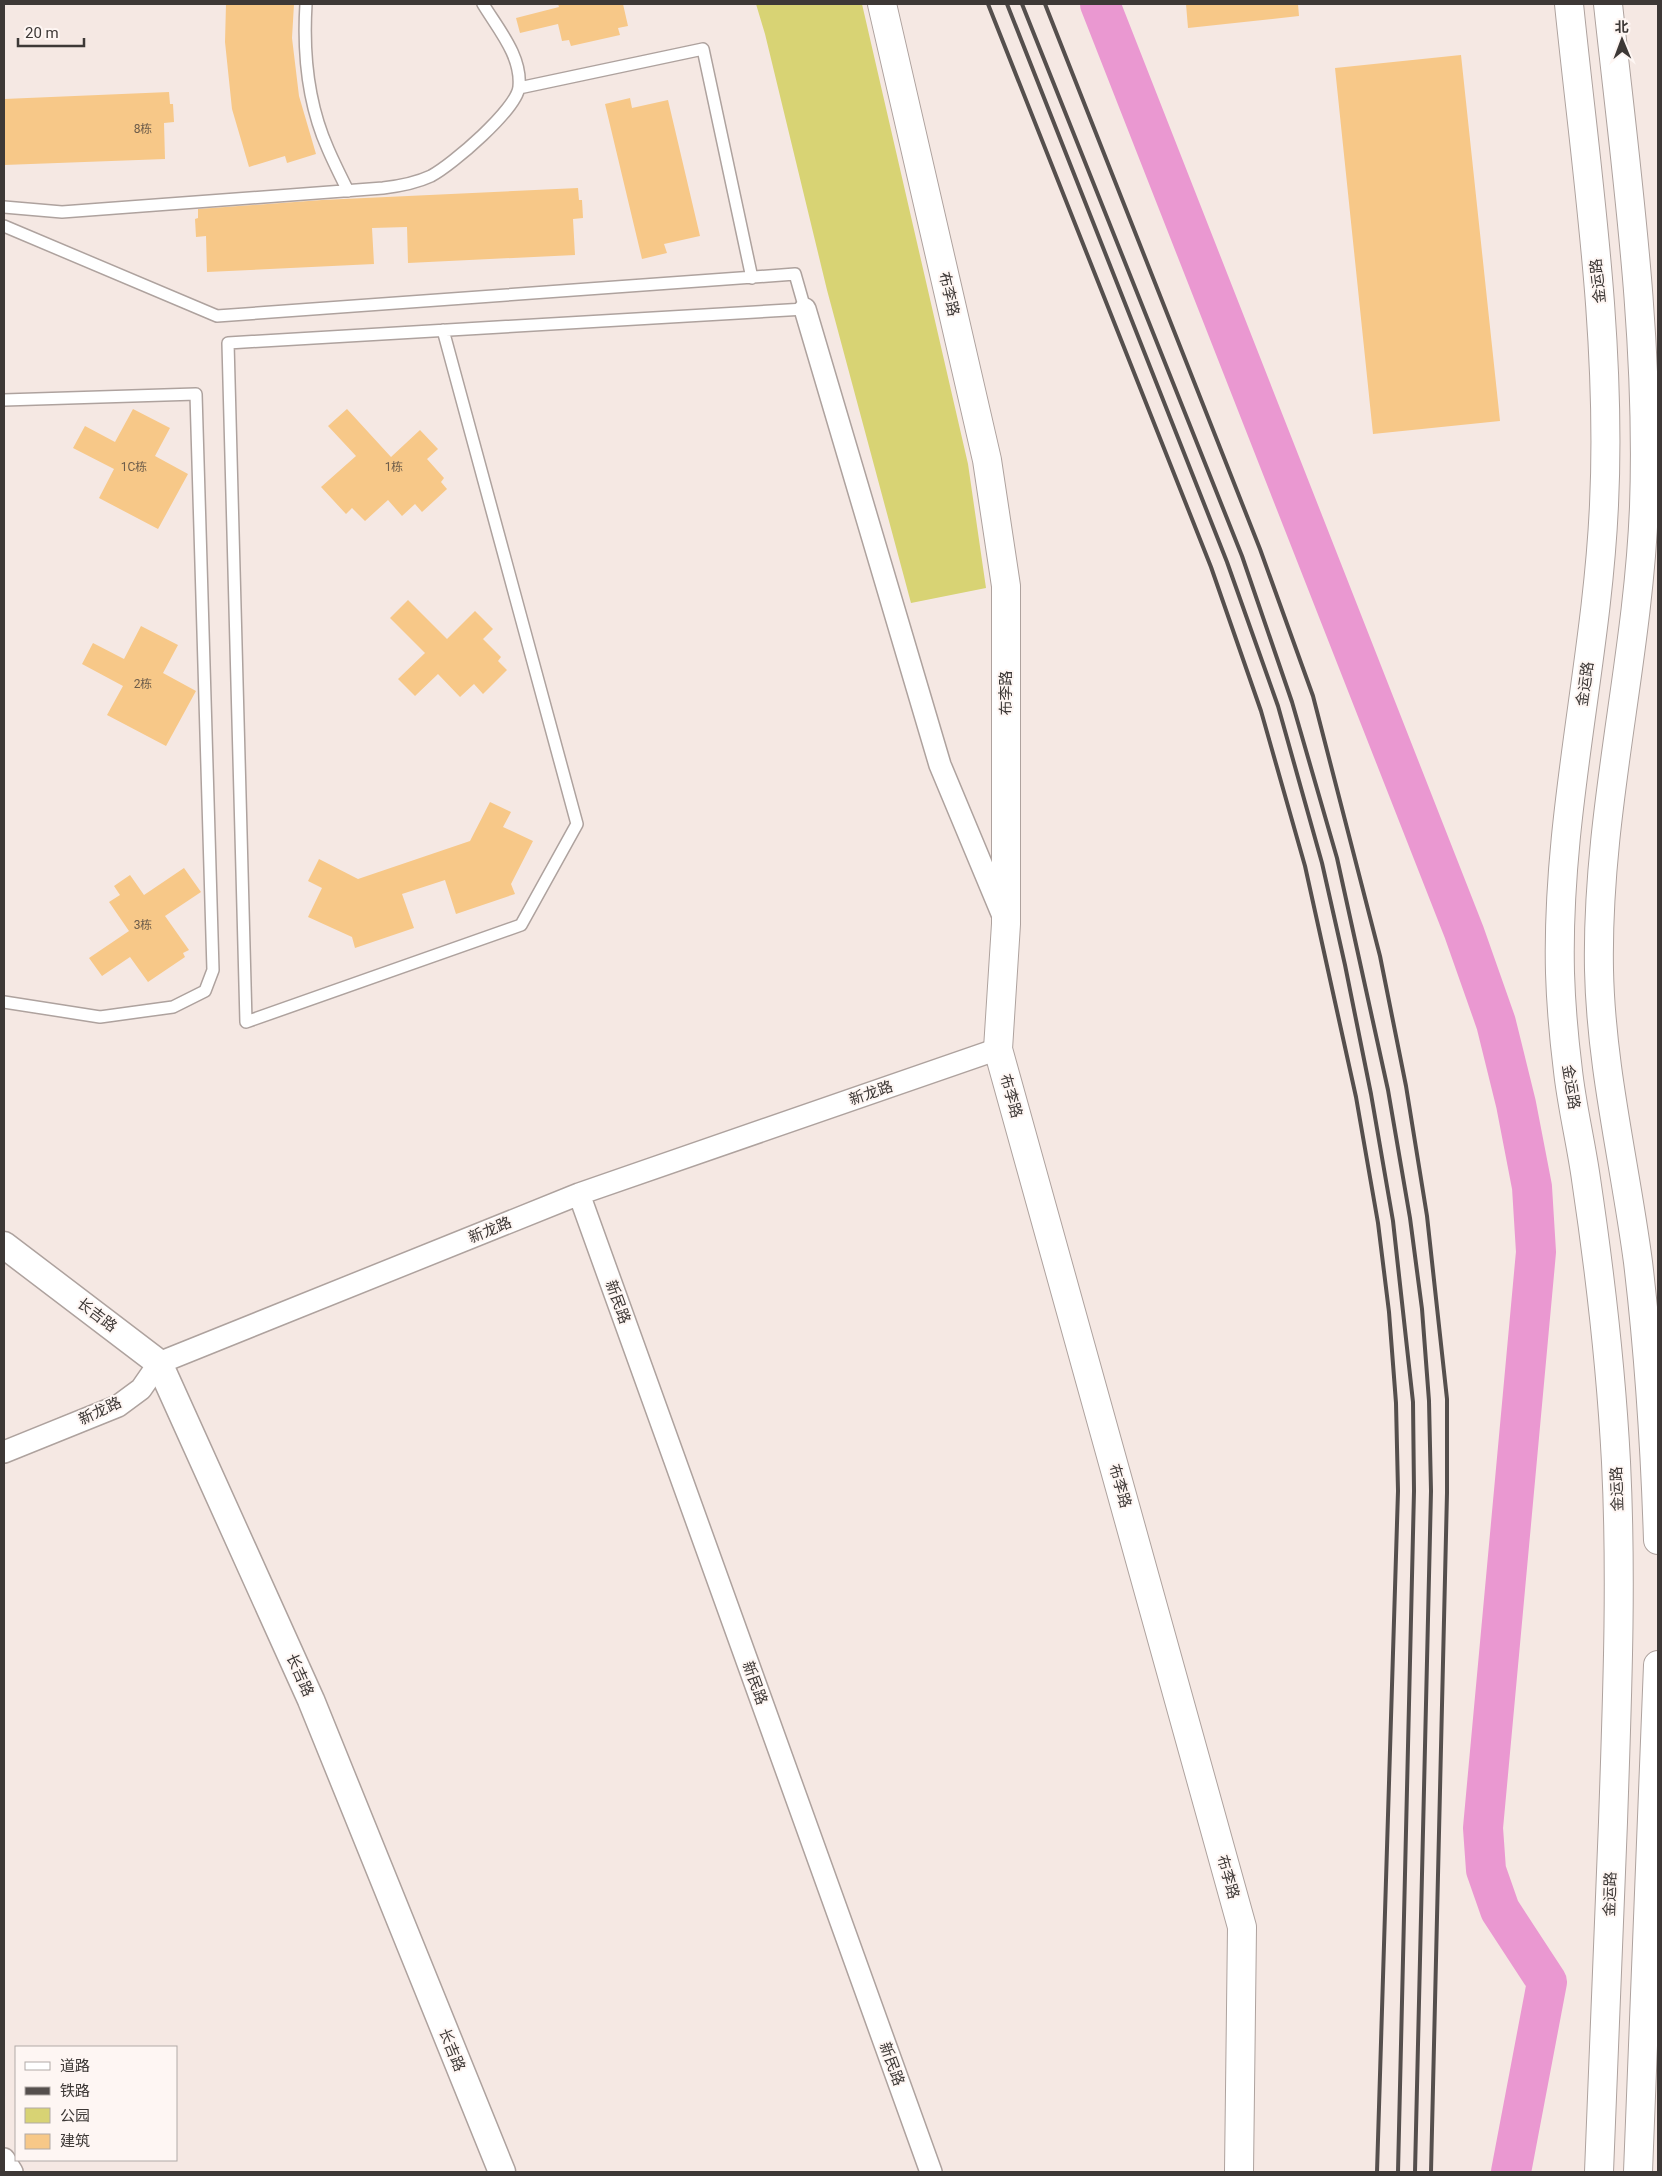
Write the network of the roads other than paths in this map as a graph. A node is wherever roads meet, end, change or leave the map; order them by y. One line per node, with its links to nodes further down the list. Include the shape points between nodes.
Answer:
1 (306, 4): 7 (lane, via 305,53 312,101 327,147)
2 (483, 4): 6 (lane, via 513,54)
3 (882, 4): 14 (main road, 布李路, via 987,460 1006,586)
4 (1569, 4): 29 (main road, 金运路, via 1602,320 1606,409 1600,569 1567,820 1560,922 1562,1016 1568,1076 1589,1200 1609,1363 1619,1555 1619,1651)
5 (1608, 4): 21 (main road, via 1641,317 1645,445 1639,573 1601,873 1599,972 1607,1070 1624,1166 1646,1340)
6 (519, 88): 7 (lane, via 506,113 454,160 431,176 401,186); 10 (lane, via 703,49)
7 (348, 191): 8 (lane, via 62,212)
8 (4, 208)
9 (4, 226): 10 (lane, via 217,316)
10 (752, 278): 11 (lane, via 795,274)
11 (805, 309): 12 (lane); 14 (street, via 940,765)
12 (443, 330): 12 (lane, via 228,343 246,1022 522,925 577,824)
13 (4, 400): 15 (lane, via 196,394 212,970 205,991 173,1007 100,1017)
14 (1006, 924): 16 (main road, 布李路)
15 (4, 1002)
16 (998, 1049): 17 (street, 新龙路); 28 (main road, 布李路, via 1242,1927)
17 (579, 1194): 19 (street, 新龙路); 27 (street, 新民路)
18 (4, 1245): 19 (street, 长吉路)
19 (159, 1363): 20 (street, 新龙路, via 140,1389 118,1406); 26 (street, 长吉路, via 311,1700)
20 (4, 1452)
21 (1658, 1540)
22 (1658, 1665): 23 (main road)
23 (1657, 1745): 30 (main road)
24 (4, 2159): 25 (street)
25 (12, 2172)
26 (502, 2172)
27 (931, 2172)
28 (1239, 2172)
29 (1599, 2172)
30 (1638, 2172)

